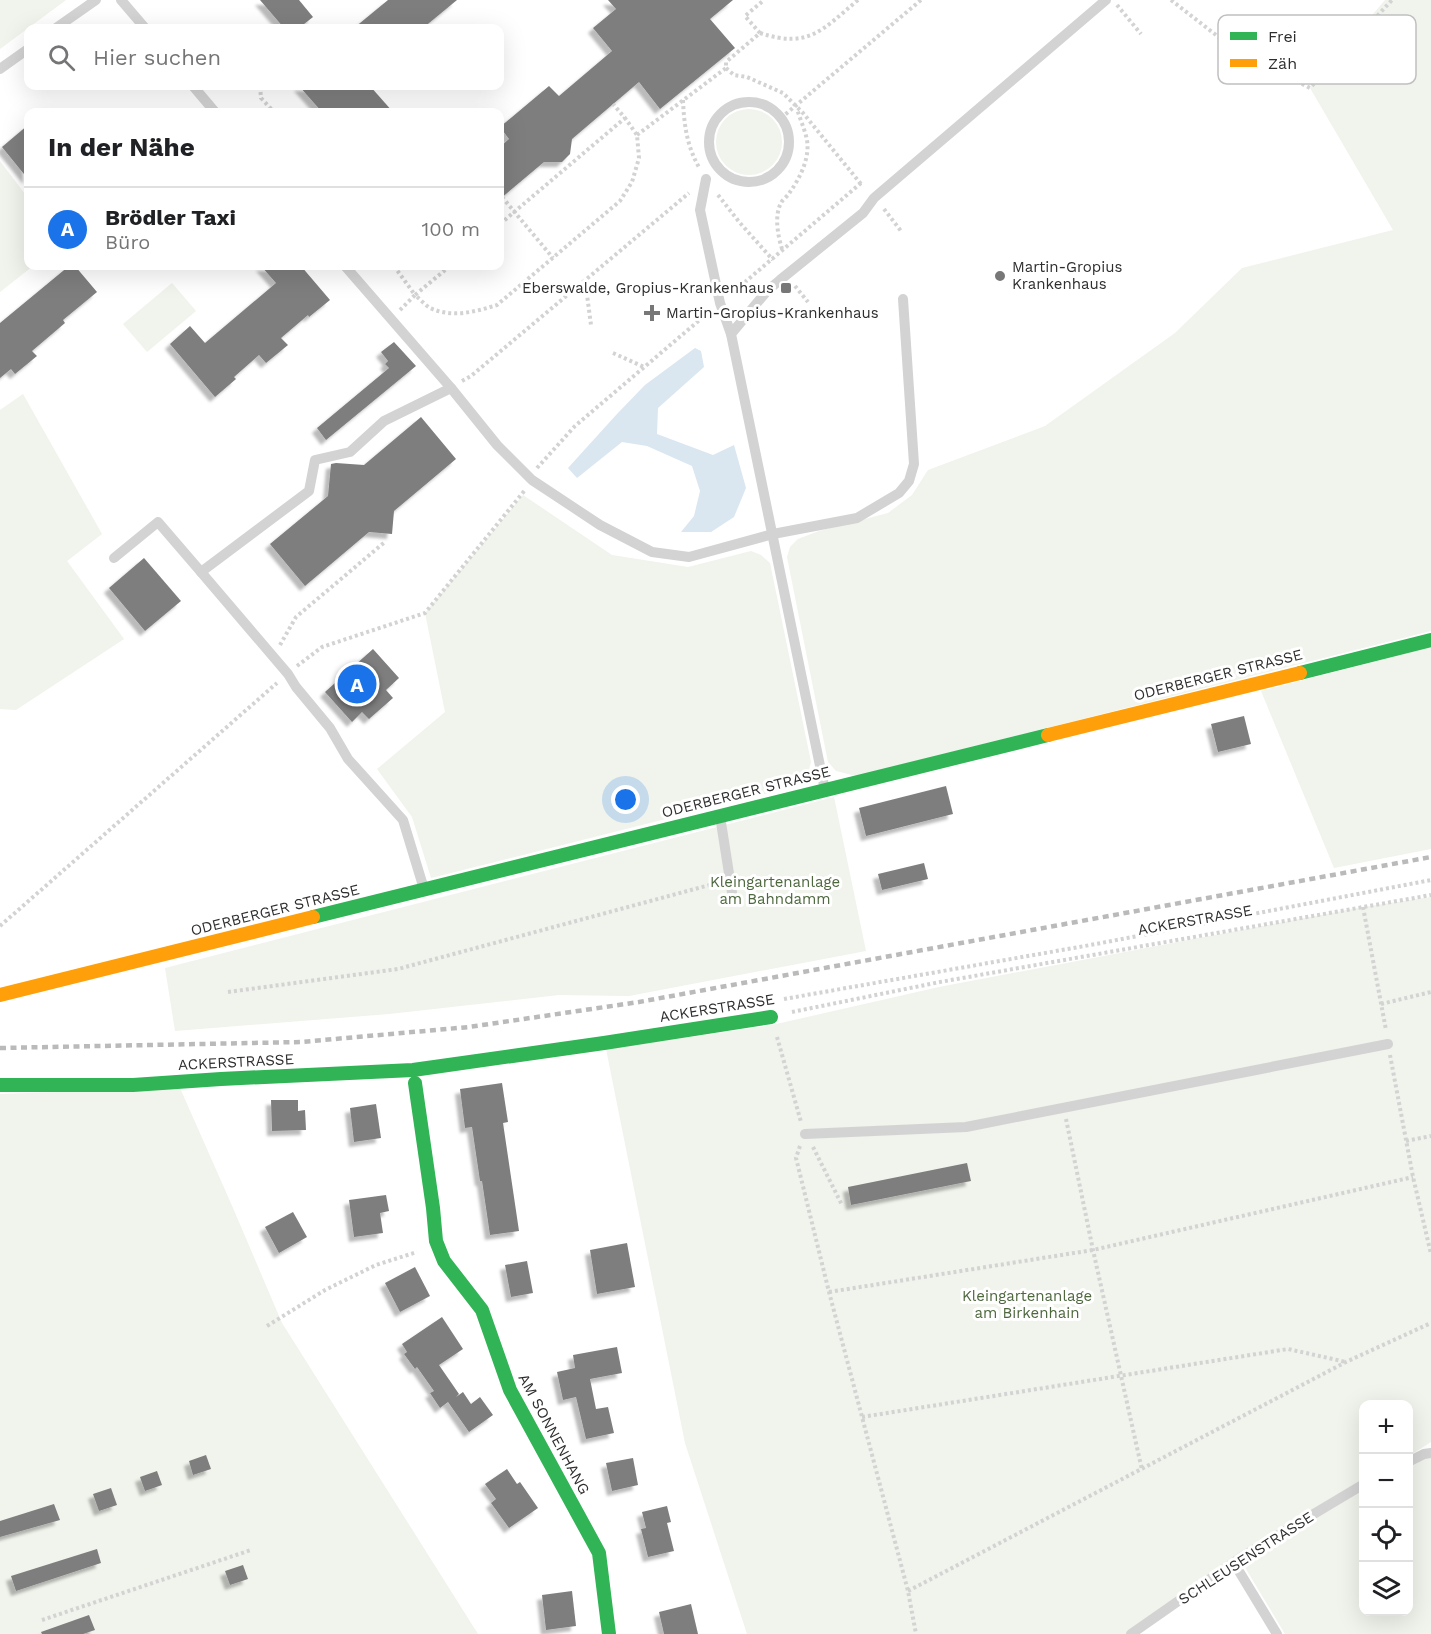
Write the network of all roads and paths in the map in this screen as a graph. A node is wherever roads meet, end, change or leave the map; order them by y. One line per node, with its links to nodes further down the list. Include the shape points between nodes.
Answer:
1 (96, 0): 11 (lane)
2 (121, 0): 12 (lane)
3 (764, 0): 13 (path, via 745,16)
4 (858, 0): 13 (path, via 814,34 782,39)
5 (921, 0): 23 (path)
6 (1106, 0): 31 (lane)
7 (1113, 0): 14 (path)
8 (1170, 0): 15 (path)
9 (1392, 0): 10 (path)
10 (1378, 15)
11 (62, 24)
12 (142, 24)
13 (760, 33): 17 (path, via 726,62)
14 (1141, 34)
15 (1218, 37)
16 (24, 52): 18 (lane)
17 (726, 68): 21 (path); 23 (path, via 734,75 783,93)
18 (0, 69)
19 (196, 90): 24 (lane)
20 (260, 90): 25 (path, via 261,98)
21 (683, 100): 28 (path); 29 (path, via 688,144)
22 (613, 104): 26 (path)
23 (796, 105): 27 (path); 30 (path); 36 (path, via 807,141 806,160 798,180 780,204 778,236)
24 (212, 108)
25 (270, 108)
26 (625, 118): 28 (path); 33 (path)
27 (781, 118): 27 (lane, via 771,108 755,102 738,103 723,111 709,137 718,168 733,179 746,182 763,180 775,172 784,162 789,146)
28 (637, 135): 37 (path, via 639,158 632,182 620,201)
29 (706, 179): 38 (path); 43 (path); 47 (lane, via 700,210)
30 (861, 183): 31 (path); 36 (path)
31 (874, 198): 35 (path); 42 (lane, via 863,213)
32 (504, 200): 33 (path)
33 (514, 212): 34 (path); 37 (path)
34 (504, 221)
35 (901, 231)
36 (782, 249): 38 (path)
37 (553, 258): 44 (path, via 497,305 480,311 444,312 429,307)
38 (772, 258): 42 (path); 47 (path)
39 (348, 270): 48 (lane)
40 (397, 270): 44 (path)
41 (445, 270): 44 (path)
42 (786, 274): 46 (path); 50 (lane)
43 (585, 280): 49 (path); 53 (path, via 471,376)
44 (415, 295): 48 (path)
45 (903, 299): 55 (lane, via 914,464 909,481 899,493 857,518)
46 (808, 302)
47 (720, 303): 50 (lane); 52 (path)
48 (390, 318): 53 (lane)
49 (591, 325)
50 (731, 334): 55 (lane)
51 (613, 353): 52 (path)
52 (645, 367): 54 (path, via 575,426 537,468)
53 (451, 388): 54 (lane, via 497,446); 58 (lane, via 384,421 350,452 315,460 309,491)
54 (532, 480): 55 (lane, via 600,525 652,552 689,557); 61 (path, via 425,613 322,647)
55 (773, 534): 62 (lane)
56 (386, 542): 60 (path, via 296,617)
57 (114, 558): 58 (lane, via 158,522)
58 (201, 572): 60 (lane)
59 (1431, 640): 62 (main road, ODERBERGER STRASSE)
60 (274, 657): 61 (lane)
61 (288, 674): 65 (lane, via 330,728 348,759 403,820); 69 (path)
62 (825, 790): 63 (main road, ODERBERGER STRASSE)
63 (720, 816): 64 (lane); 65 (main road, ODERBERGER STRASSE)
64 (729, 880): 67 (lane); 70 (path, via 398,969)
65 (424, 890): 72 (main road, ODERBERGER STRASSE)
66 (1431, 895): 68 (path, ACKERSTRASSE)
67 (733, 899)
68 (1363, 907): 73 (path); 74 (path, ACKERSTRASSE, via 940,982)
69 (0, 926)
70 (228, 992)
71 (1431, 992): 73 (path)
72 (0, 995)
73 (1381, 1004): 75 (path)
74 (771, 1017): 77 (main road, ACKERSTRASSE, via 413,1070 133,1085); 79 (path)
75 (1388, 1044): 78 (lane); 81 (path)
76 (415, 1083): 84 (main road, AM SONNENHANG)
77 (0, 1085)
78 (1064, 1107): 79 (lane, via 966,1127); 85 (path)
79 (805, 1134): 83 (path); 87 (path, via 796,1158)
80 (1431, 1136): 81 (path)
81 (1406, 1141): 82 (path)
82 (1413, 1177): 85 (path); 86 (path)
83 (842, 1205)
84 (438, 1246): 89 (path, via 376,1265 325,1290); 101 (main road, AM SONNENHANG, via 444,1261 482,1310 510,1390 599,1553)
85 (1093, 1250): 87 (path); 91 (path)
86 (1431, 1254)
87 (829, 1292): 92 (path)
88 (1431, 1323): 90 (path)
89 (267, 1326)
90 (1346, 1362): 91 (path, via 1288,1349); 95 (path)
91 (1121, 1376): 92 (path); 95 (path)
92 (862, 1417): 99 (path)
93 (1431, 1453): 94 (lane)
94 (1413, 1460)
95 (1142, 1470): 99 (path)
96 (1359, 1487): 98 (lane, SCHLEUSENSTRASSE)
97 (251, 1550): 100 (path)
98 (1234, 1563): 103 (lane, SCHLEUSENSTRASSE); 104 (lane)
99 (908, 1592): 102 (path)
100 (42, 1620)
101 (609, 1634)
102 (916, 1634)
103 (1131, 1634)
104 (1277, 1634)

